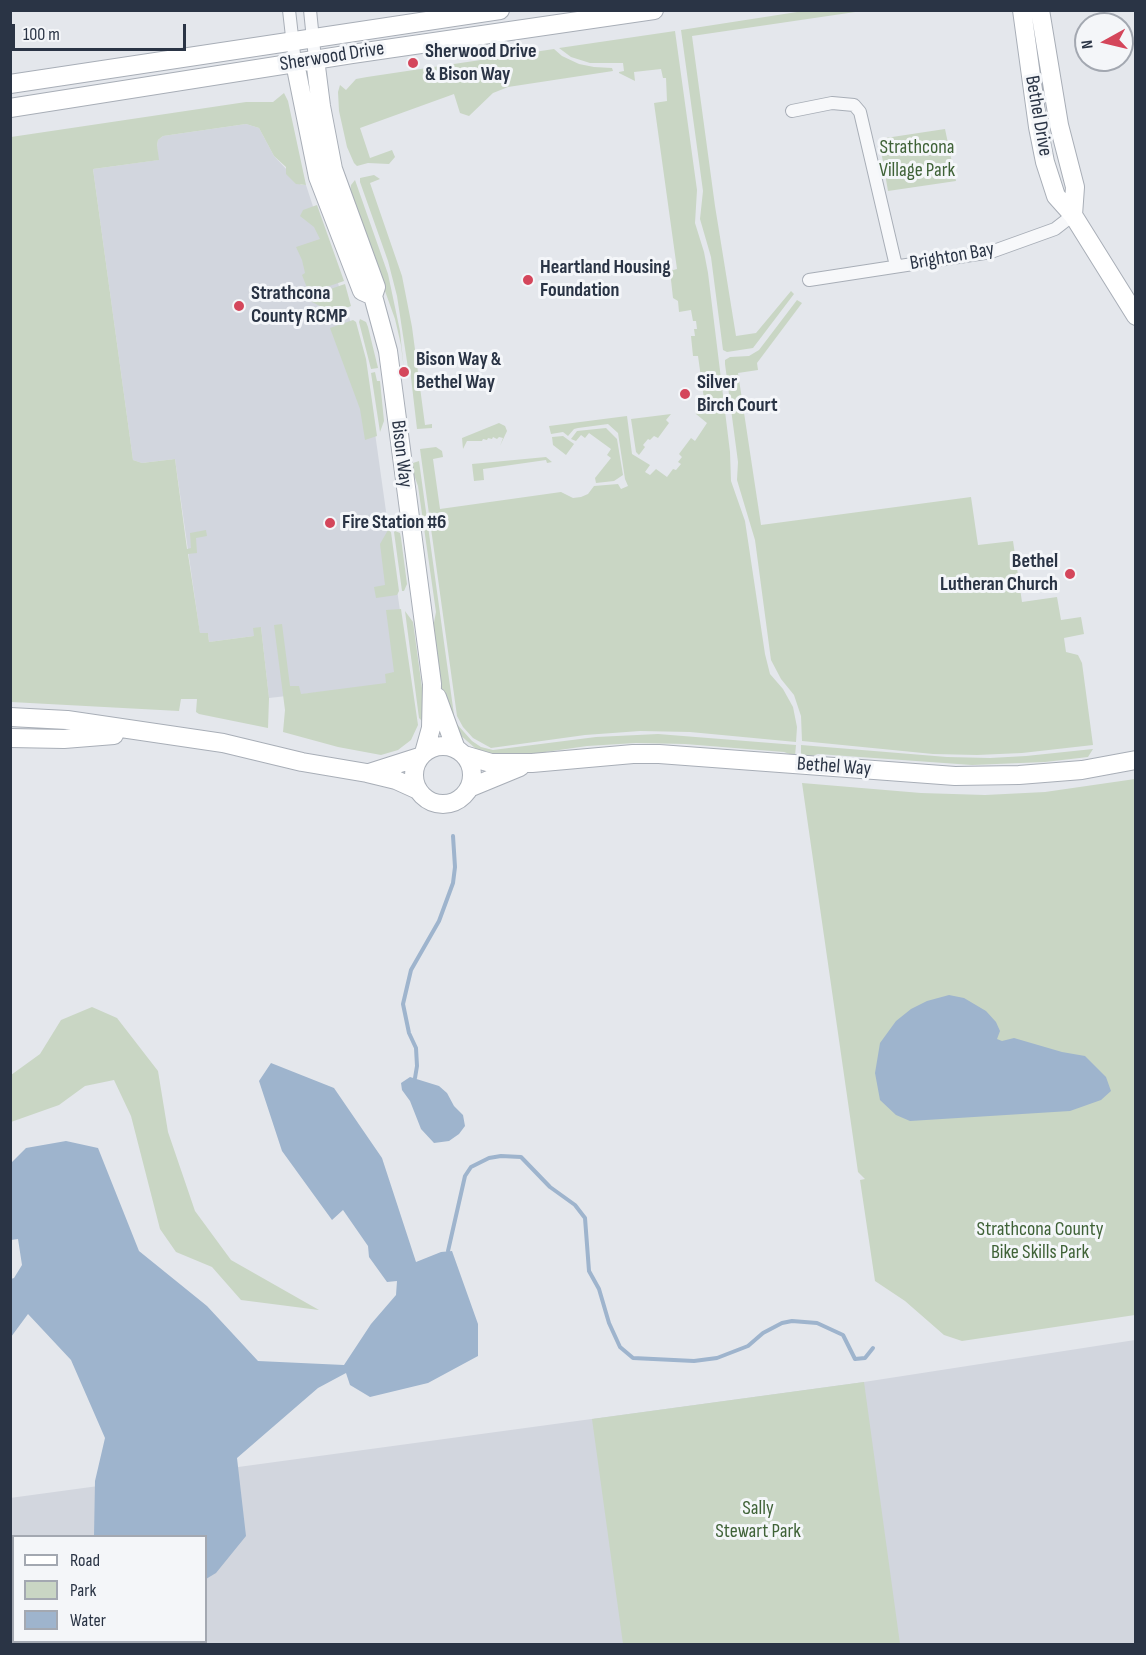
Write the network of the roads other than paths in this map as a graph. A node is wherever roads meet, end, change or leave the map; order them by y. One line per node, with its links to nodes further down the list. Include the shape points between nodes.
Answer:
1 (289, 10): 10 (street)
2 (310, 10): 9 (street)
3 (500, 10): 9 (street, Sherwood Drive)
4 (654, 10): 11 (street, Sherwood Drive)
5 (1040, 10): 8 (street, Bethel Drive)
6 (1048, 10): 8 (street)
7 (1021, 13): 16 (street, Bethel Drive, via 1045,162 1056,196)
8 (1044, 35): 16 (street, Bethel Drive, via 1059,125 1075,187)
9 (313, 39): 10 (street, Sherwood Drive); 11 (street)
10 (293, 42): 12 (street); 13 (street, Sherwood Drive)
11 (315, 59): 12 (street, Sherwood Drive); 19 (street, Bison Way, via 333,169 376,287)
12 (295, 63): 14 (street, Sherwood Drive); 19 (street, Bison Way, via 318,177 362,291)
13 (10, 84)
14 (10, 108)
15 (792, 111): 17 (street, Brighton Bay, via 832,103 855,105 860,112)
16 (1073, 215): 17 (street, Brighton Bay, via 1055,229 991,252); 20 (street, Bethel Drive)
17 (896, 266): 18 (street, Brighton Bay)
18 (809, 280)
19 (373, 296): 21 (street, Bison Way, via 388,351)
20 (1136, 316)
21 (432, 684): 25 (street, Bison Way); 26 (street, Bison Way, via 431,728)
22 (10, 717): 23 (street, via 66,720)
23 (149, 733): 24 (street); 29 (street, via 223,743)
24 (10, 738)
25 (460, 752): 26 (street, via 442,746); 28 (street, Bethel Way, via 491,763); 30 (street, via 469,761)
26 (421, 755): 29 (street); 31 (street, via 413,774)
27 (1136, 760): 28 (street, Bethel Way, via 1082,770 956,776 659,754)
28 (532, 763): 30 (street, Bethel Way)
29 (367, 773): 31 (street)
30 (469, 788): 31 (street, via 459,799 444,804 429,801)
31 (418, 790)

